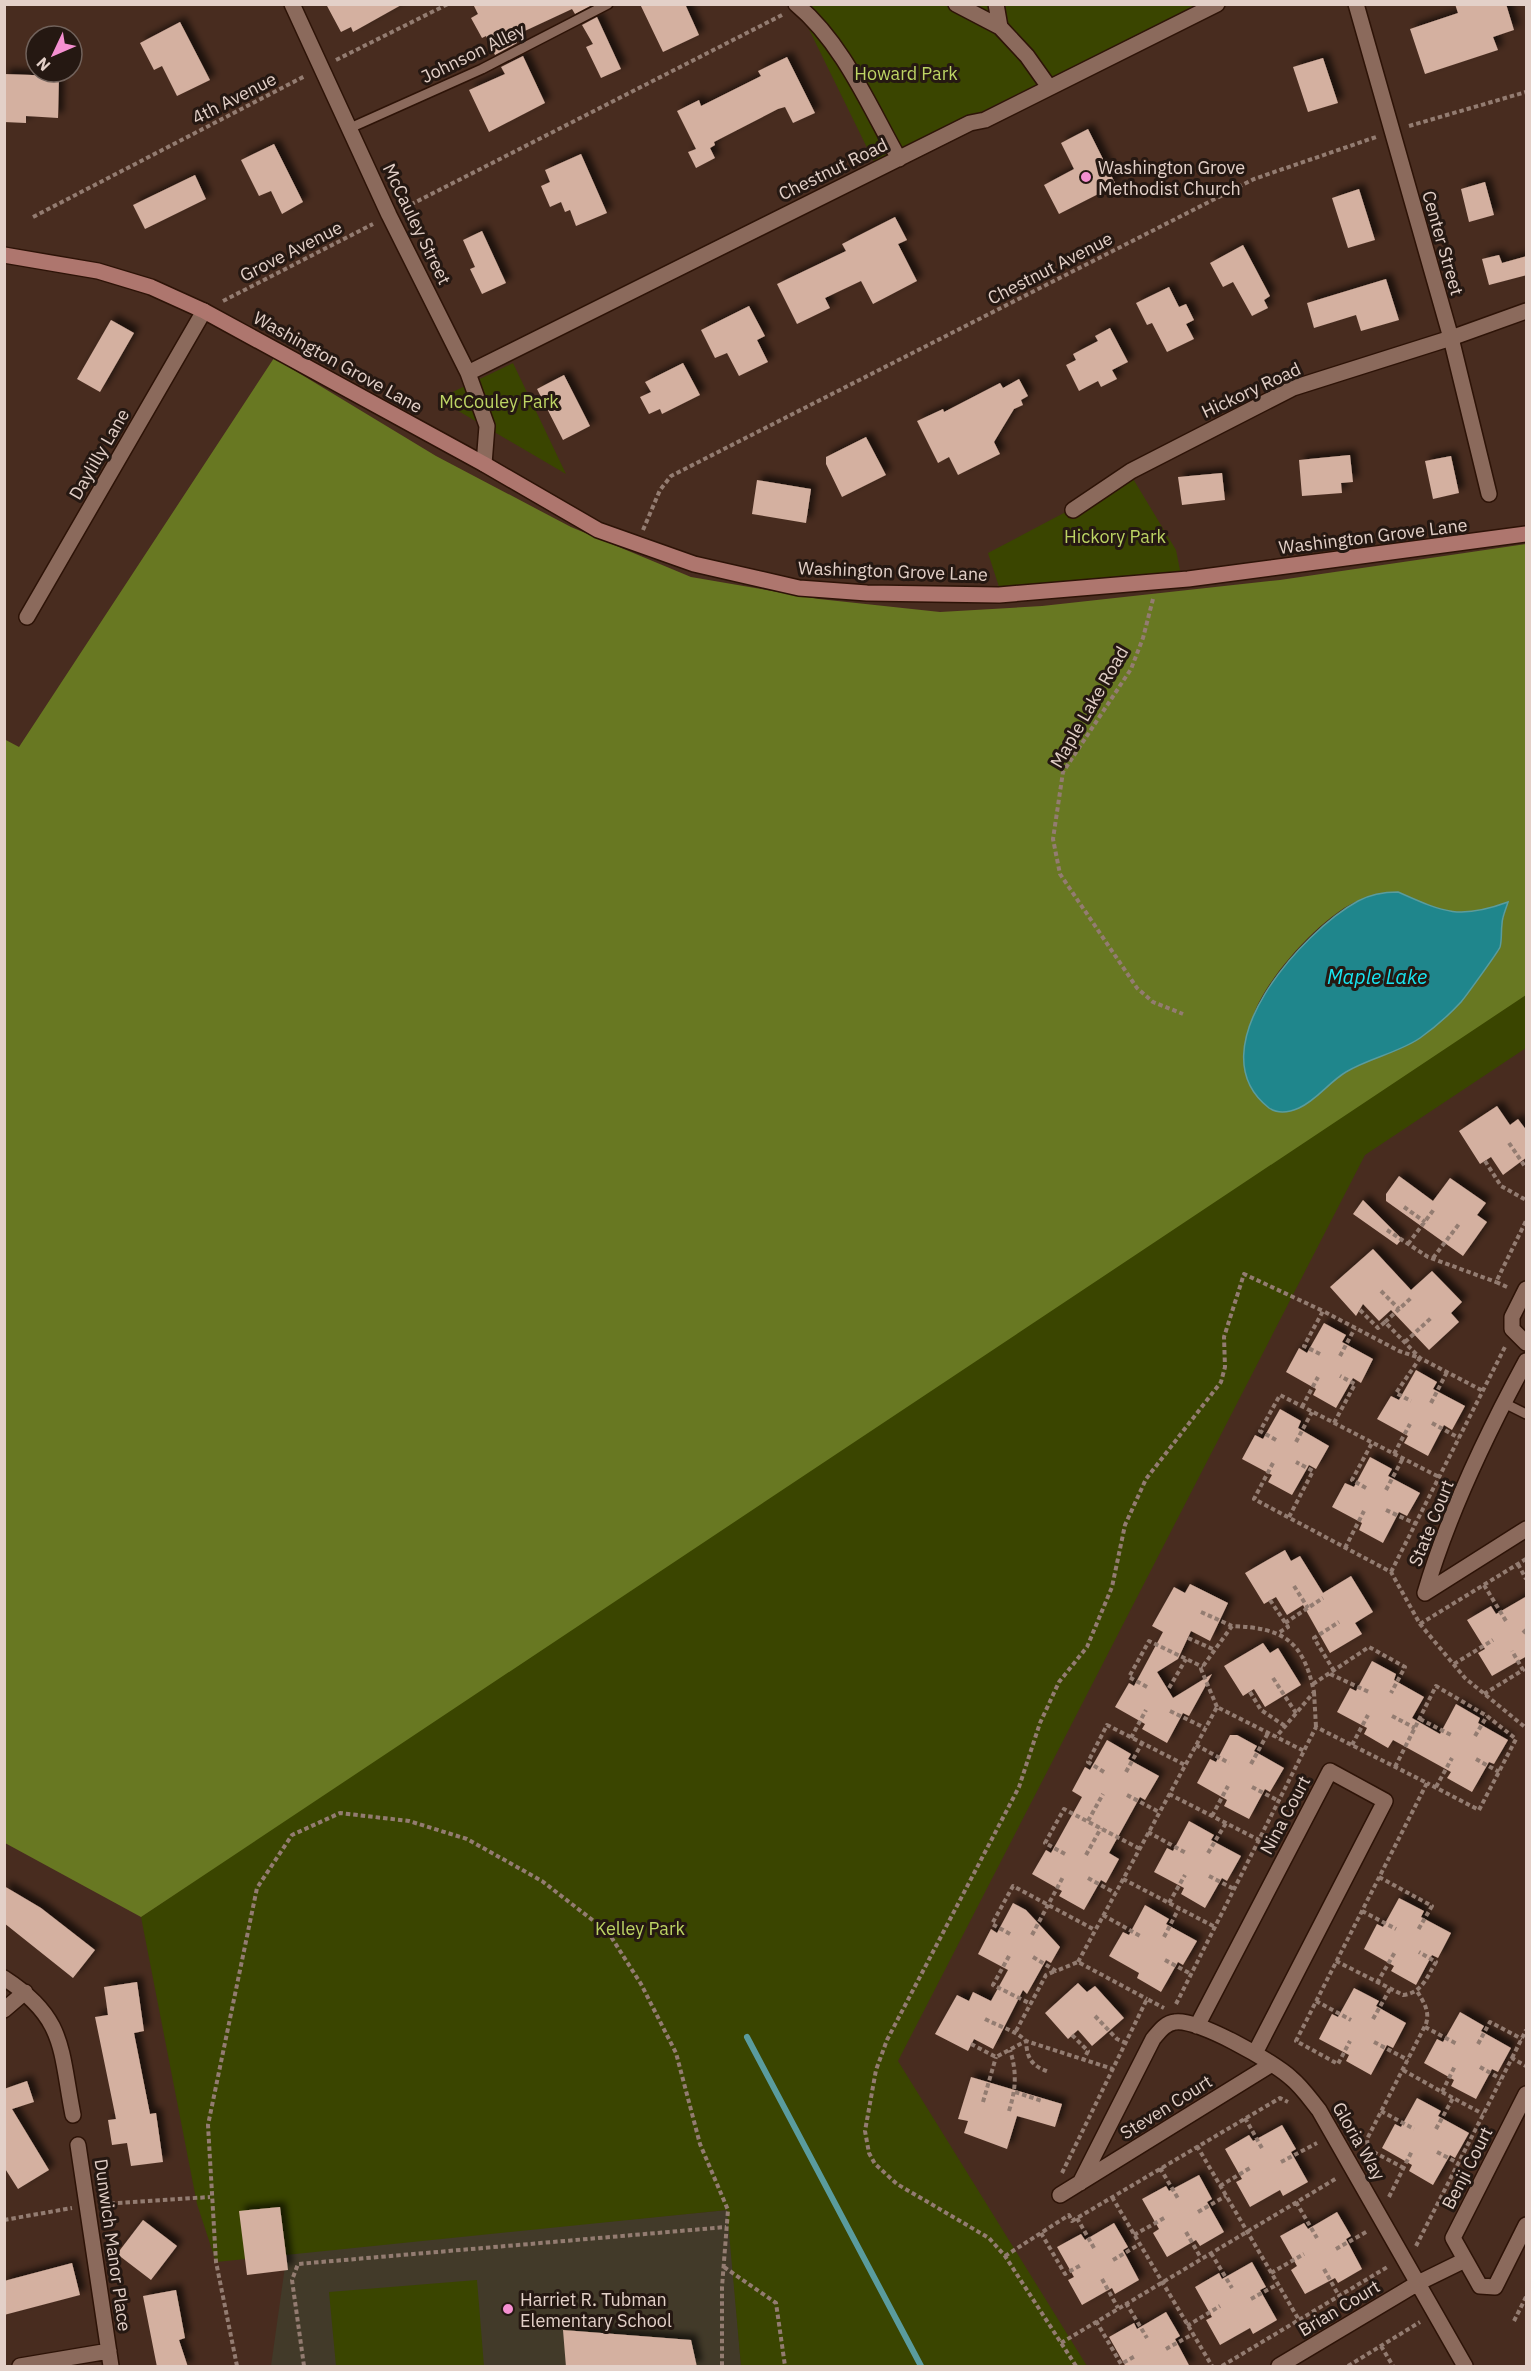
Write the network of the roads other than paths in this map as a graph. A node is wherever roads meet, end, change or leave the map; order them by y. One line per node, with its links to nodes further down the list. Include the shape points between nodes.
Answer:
1 (292, 4): 10 (street, McCauley Street)
2 (608, 4): 10 (lane, Johnson Alley, via 482,69)
3 (956, 4): 8 (street)
4 (996, 4): 8 (street)
5 (1217, 4): 9 (street, Chestnut Road)
6 (1356, 4): 15 (street, Center Street)
7 (797, 5): 11 (street, via 818,23)
8 (1000, 27): 9 (street)
9 (1049, 87): 11 (street, Chestnut Road)
10 (350, 128): 16 (street, McCauley Street)
11 (899, 159): 16 (street, Chestnut Road)
12 (4, 255): 13 (street, Washington Grove Lane, via 98,272 151,287)
13 (204, 311): 17 (street, Washington Grove Lane); 21 (street, Daylilly Lane)
14 (1527, 311): 15 (street, Hickory Road)
15 (1450, 338): 18 (street, Center Street); 19 (street, Hickory Road, via 1293,388 1131,471)
16 (468, 373): 17 (street, McCauley Street, via 487,426)
17 (484, 464): 20 (street, Washington Grove Lane, via 598,530 694,564 789,586 856,592 979,596 1210,577)
18 (1489, 494)
19 (1073, 510)
20 (1527, 534)
21 (27, 617)
22 (1520, 1289): 23 (street, via 1512,1317)
23 (1517, 1340)
24 (1527, 1361): 25 (street, State Court)
25 (1504, 1403): 26 (lane); 27 (street, State Court, via 1436,1554 1425,1593)
26 (1527, 1414)
27 (1527, 1529)
28 (4, 1978): 29 (street)
29 (26, 1992): 30 (street); 36 (street, via 49,2016 57,2032)
30 (4, 2010)
31 (1197, 2025): 32 (street, Gloria Way, via 1176,2021 1165,2025); 33 (street, Gloria Way); 33 (street, Nina Court, via 1329,1771 1386,1801)
32 (1153, 2039): 38 (street, Steven Court)
33 (1255, 2053): 34 (street, Gloria Way)
34 (1272, 2064): 38 (street, Steven Court); 42 (street, Gloria Way, via 1291,2078 1319,2110)
35 (1527, 2094): 41 (street, Benji Court, via 1453,2238)
36 (73, 2115)
37 (78, 2145): 43 (street, Dunwich Manor Place)
38 (1080, 2183): 39 (street, Steven Court)
39 (1063, 2202)
40 (1527, 2225): 41 (street, Benji Court, via 1495,2287 1480,2286)
41 (1465, 2260): 42 (street)
42 (1418, 2283): 46 (street, Brian Court); 47 (street, Gloria Way)
43 (108, 2351): 44 (street, Dunwich Manor Place); 45 (street, Dunwich Manor Place)
44 (20, 2367)
45 (111, 2367)
46 (1279, 2367)
47 (1465, 2367)

